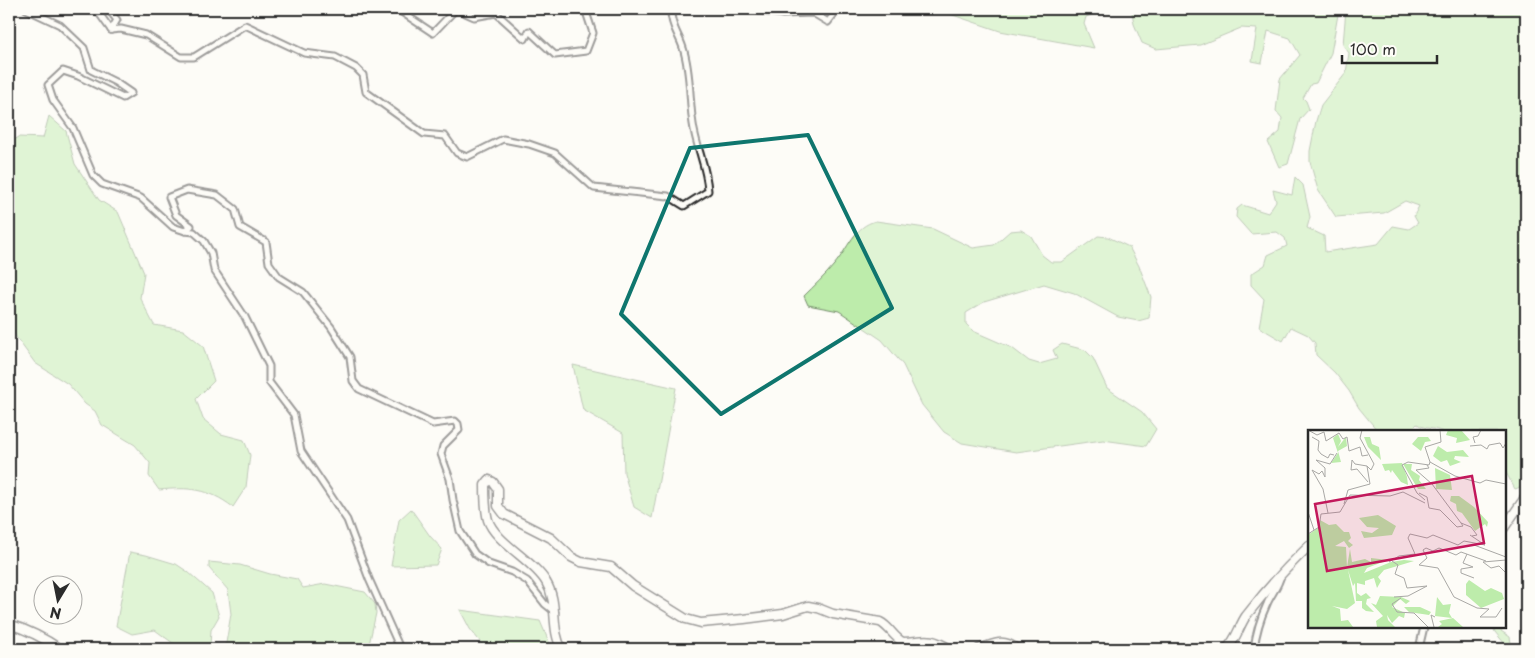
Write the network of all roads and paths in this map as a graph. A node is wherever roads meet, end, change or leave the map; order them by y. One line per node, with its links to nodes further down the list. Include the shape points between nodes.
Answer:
1 (26, 9): 10 (street, via 60,25 84,48 91,70 131,93 123,98 63,71 48,85 53,100 74,128 93,175 102,184 141,198 173,227)
2 (96, 9): 9 (street)
3 (108, 9): 9 (street, via 118,20)
4 (397, 9): 5 (street, via 432,33 456,9 474,17 496,13 525,39 529,31 555,55 586,51 593,33)
5 (585, 9)
6 (684, 9): 9 (street, via 671,12 671,20 683,47 693,125 708,191 684,206 668,196 594,188 555,154 529,144 503,139 467,157 457,153 445,136 424,134 366,92 363,75 356,68 335,57 304,54 245,25 194,57 181,57 146,35)
7 (745, 9): 8 (street, via 784,14 813,13 828,22)
8 (838, 9)
9 (111, 30)
10 (185, 231): 15 (street, via 191,226 176,215 169,197 187,190 217,195 227,202 235,209 240,227 266,242 269,263 279,276 302,292 331,327 350,357 353,381 359,389 433,424 456,421 459,430 443,446 441,454 450,479 460,531 475,554 527,581); 19 (street, via 194,232 204,241 211,253 214,270 245,317 269,366 269,382 294,416 301,451 347,520 369,579)
11 (1526, 496): 12 (main road)
12 (1505, 527)
13 (1308, 547): 14 (main road)
14 (1281, 573): 26 (main road, via 1246,616); 27 (street, via 1259,623)
15 (555, 612): 20 (main road, via 558,642); 21 (main road, via 544,578 488,522 485,485 489,480 498,488 498,506 504,514 551,538 576,560 610,567 686,620 744,619 813,607 886,624 903,642 926,639)
16 (9, 624): 18 (main road)
17 (1424, 628): 28 (street, via 1420,644)
18 (60, 649)
19 (403, 649)
20 (562, 649)
21 (950, 649)
22 (979, 649): 23 (main road, via 1002,642)
23 (1017, 649)
24 (1154, 649): 25 (main road)
25 (1160, 649)
26 (1226, 649)
27 (1254, 649)
28 (1423, 649)

